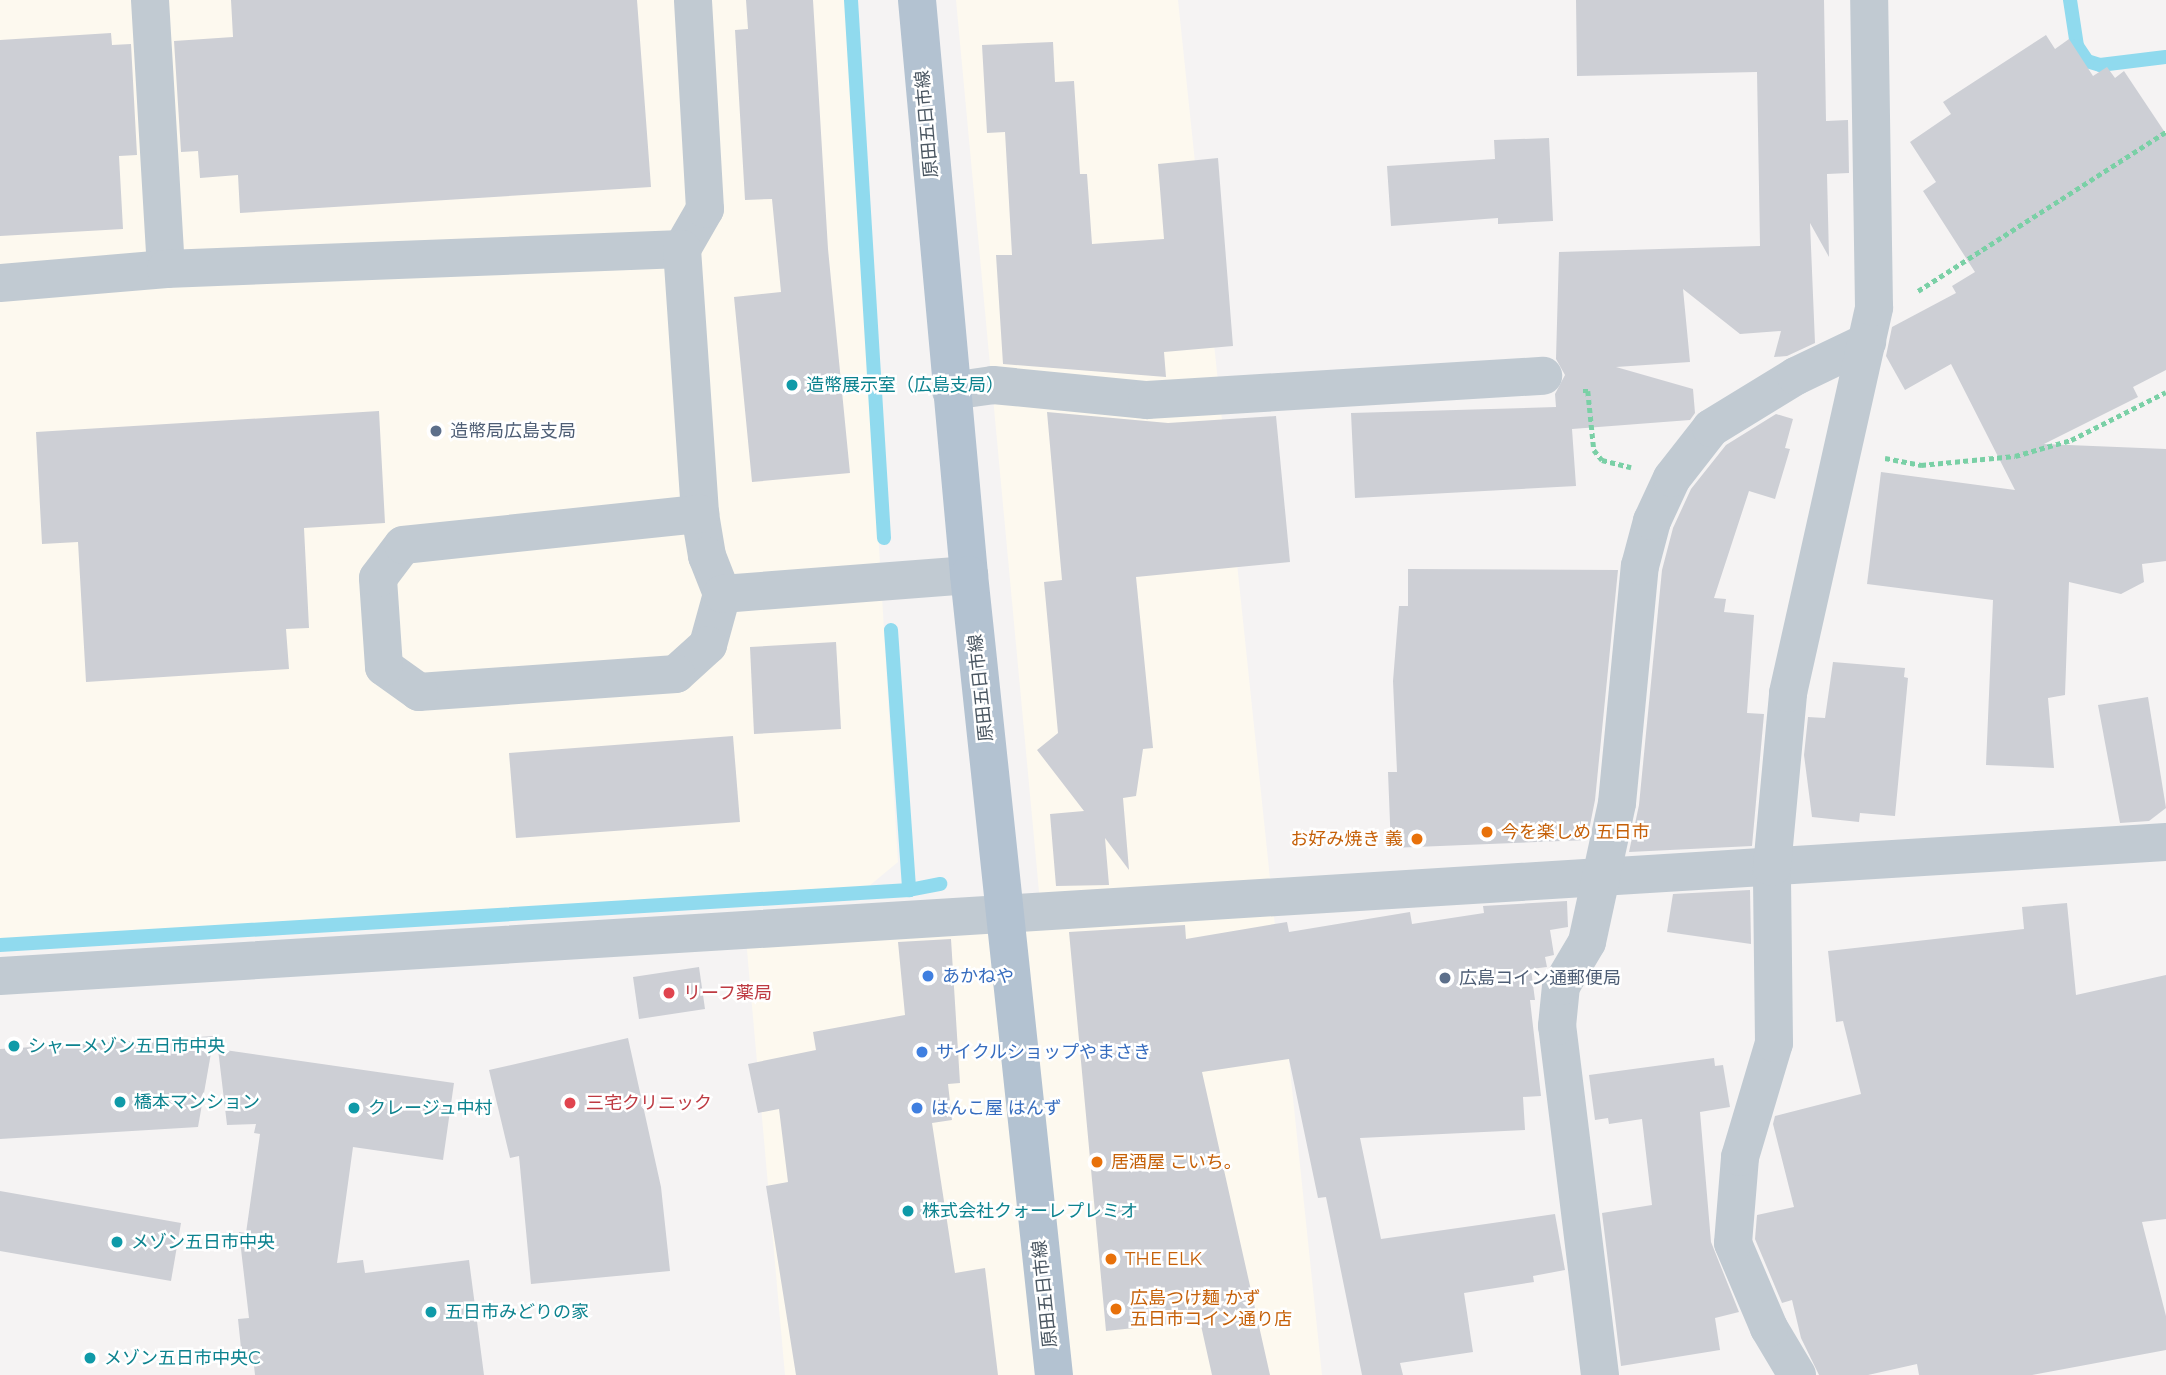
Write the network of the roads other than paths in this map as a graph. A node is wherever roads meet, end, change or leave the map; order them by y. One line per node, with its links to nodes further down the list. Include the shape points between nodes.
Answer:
1 (150, 0): 6 (street)
2 (693, 0): 5 (street, via 705,209)
3 (917, 0): 10 (main road, 原田五日市線)
4 (1869, 0): 8 (street, via 1874,307)
5 (682, 249): 6 (street); 11 (street)
6 (166, 269): 7 (street)
7 (0, 283)
8 (1869, 332): 15 (street, via 1788,693); 16 (street, via 1711,428 1672,478 1652,521 1640,566 1617,803)
9 (1543, 376): 10 (street, via 1147,400 993,385)
10 (951, 391): 12 (main road, 原田五日市線)
11 (699, 514): 13 (street, via 707,556); 13 (street, via 403,545 378,578 384,667 419,692 676,674 708,645)
12 (969, 575): 13 (street); 17 (main road, 原田五日市線)
13 (722, 594)
14 (2166, 842): 15 (street)
15 (1772, 867): 16 (street); 21 (street, via 1774,1042 1740,1157 1733,1243 1769,1328)
16 (1601, 877): 17 (street); 20 (street, via 1587,942 1561,986 1557,1026)
17 (1004, 915): 18 (street); 19 (main road, 原田五日市線)
18 (0, 975)
19 (1054, 1375)
20 (1600, 1375)
21 (1797, 1375)

